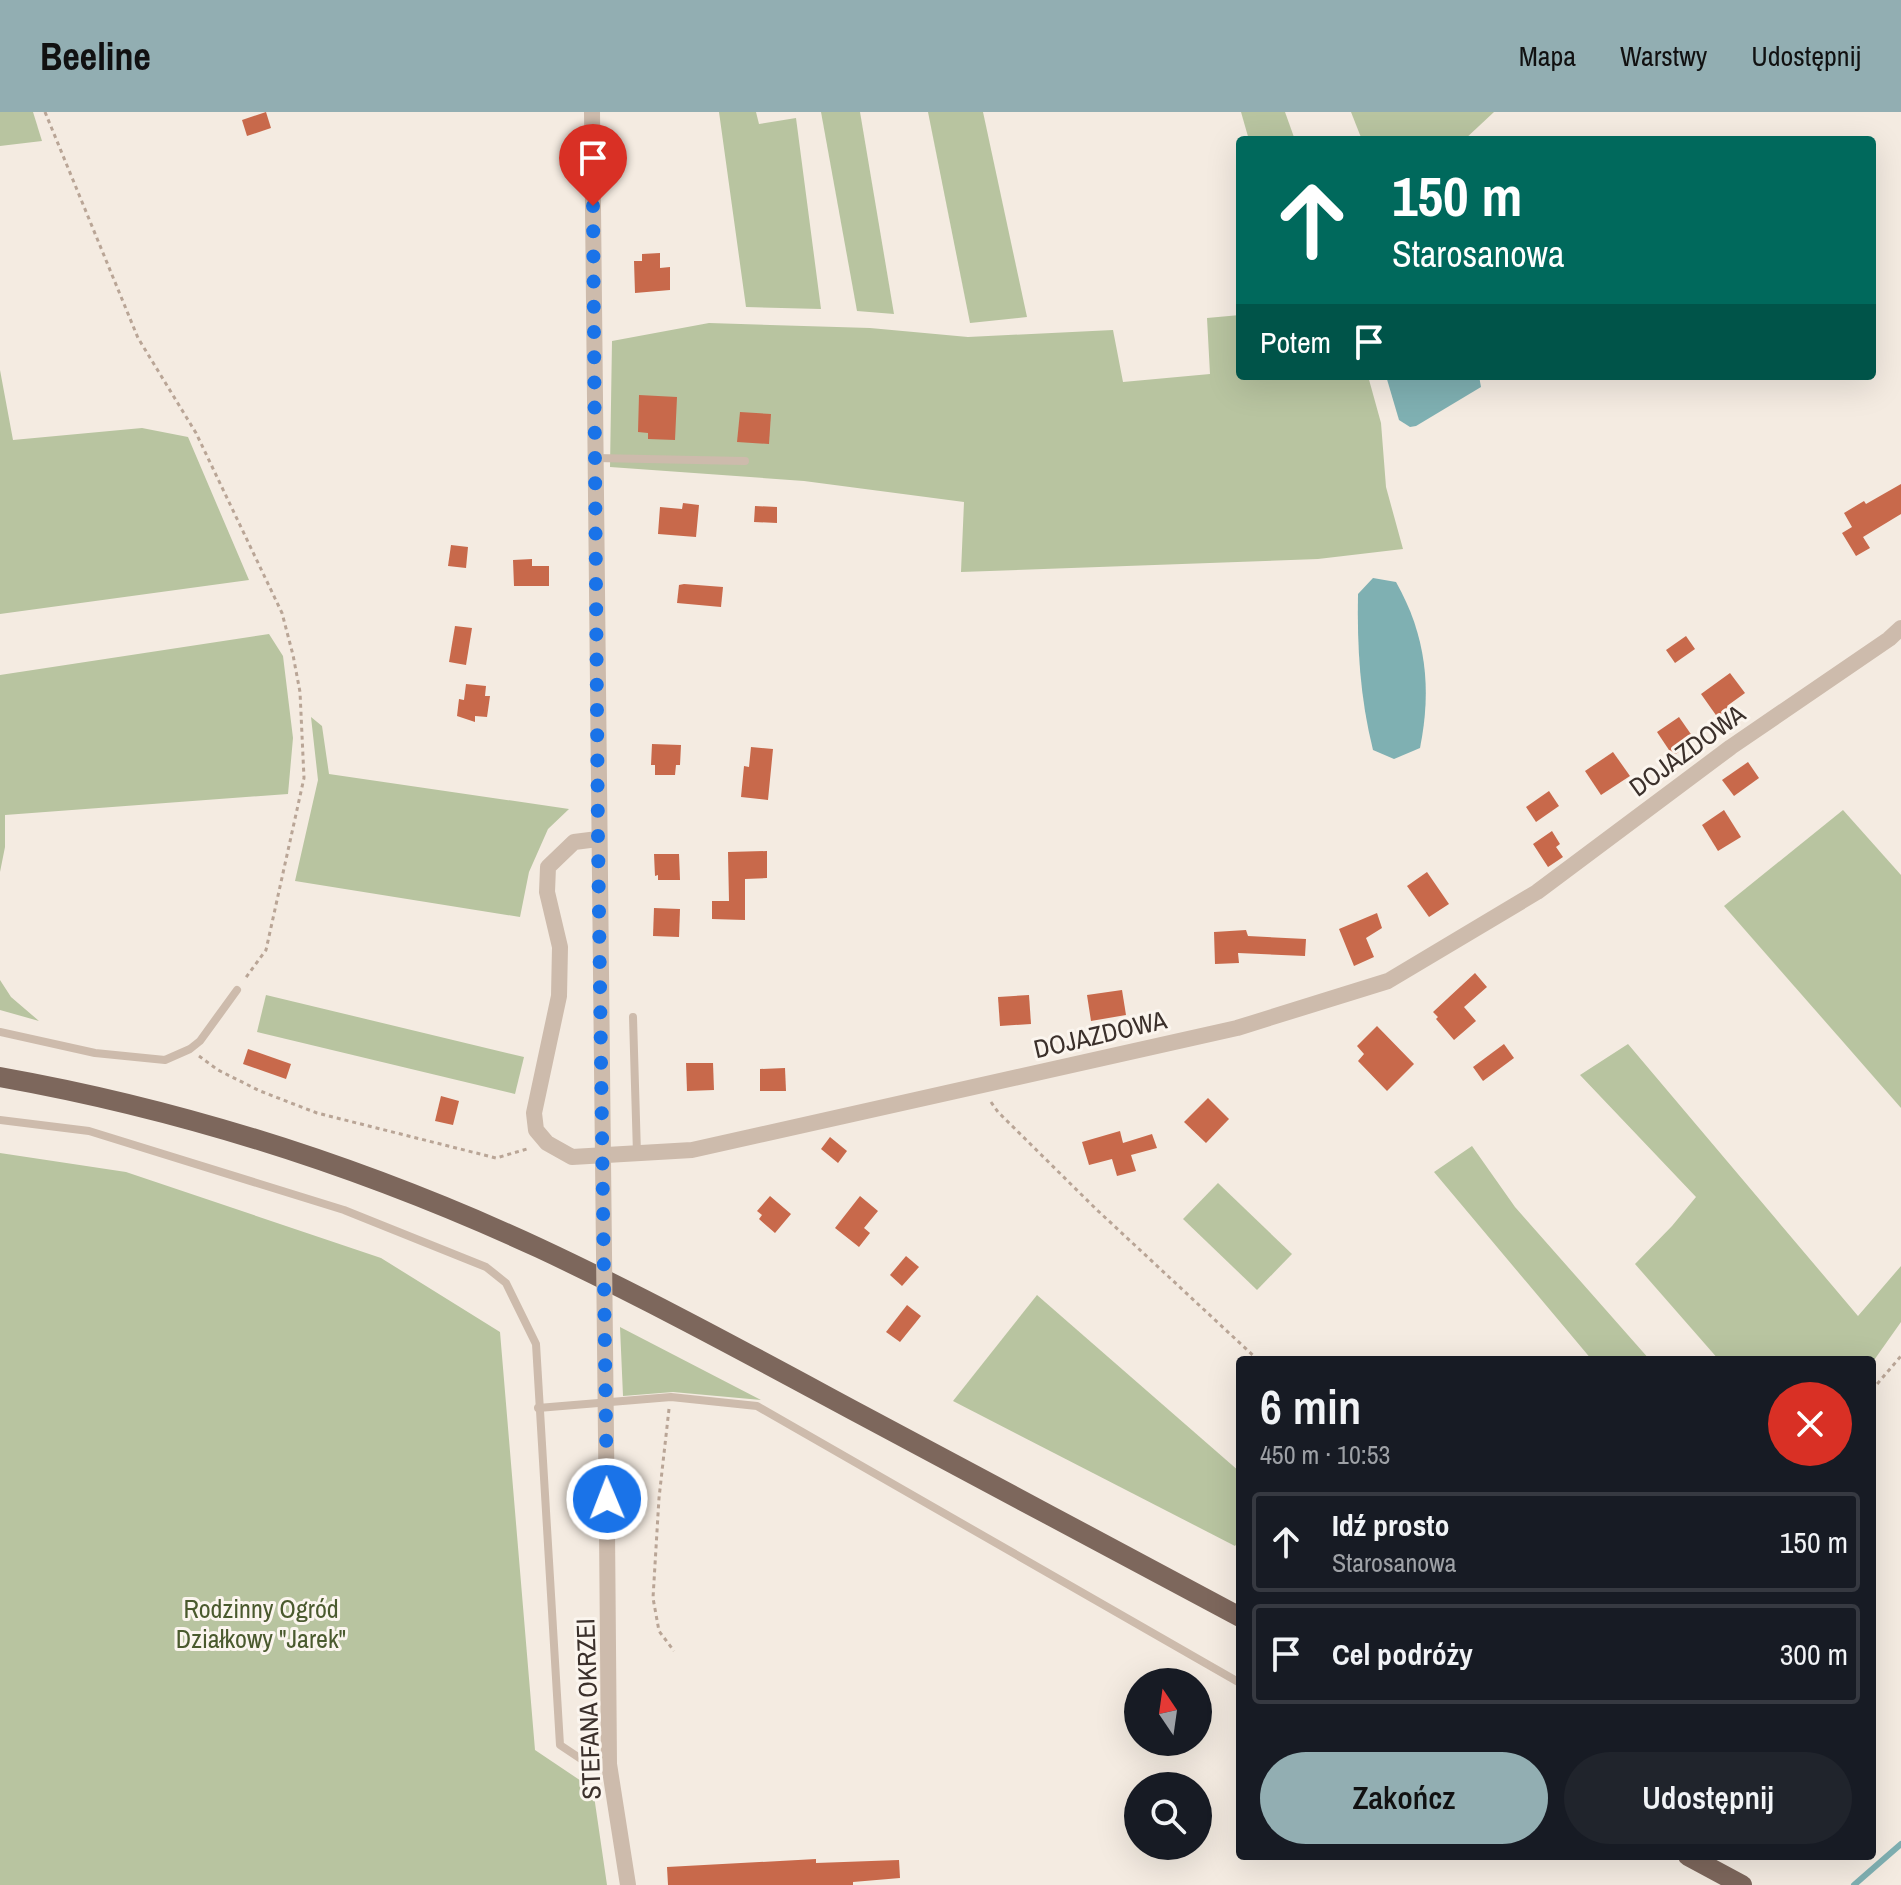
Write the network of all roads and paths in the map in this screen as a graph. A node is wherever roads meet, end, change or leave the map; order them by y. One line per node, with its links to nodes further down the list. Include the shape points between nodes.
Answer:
1 (45, 112): 7 (path, via 138,338 203,446 282,613 293,655 304,778 266,950)
2 (592, 112): 3 (street, STEFANA OKRZEI)
3 (596, 458): 4 (lane); 6 (street, STEFANA OKRZEI)
4 (745, 461)
5 (1901, 628): 12 (street, DOJAZDOWA, via 1537,892 1388,981 1237,1028)
6 (598, 839): 14 (street, via 574,842 548,867 547,892 560,947 559,996 534,1113 536,1130); 24 (street, STEFANA OKRZEI, bridge)
7 (237, 990): 10 (lane)
8 (633, 1017): 15 (lane)
9 (0, 1032): 10 (lane, via 95,1053 165,1060)
10 (190, 1049): 14 (path, via 218,1070 317,1113 496,1158)
11 (0, 1077): 21 (main road, via 129,1105 334,1165 538,1248)
12 (979, 1085): 15 (street, DOJAZDOWA, via 692,1150); 16 (path, via 998,1112 1085,1198)
13 (0, 1120): 20 (lane, via 89,1131 344,1210 486,1267 506,1283 536,1344)
14 (547, 1143): 15 (street, DOJAZDOWA, via 572,1157)
15 (638, 1155)
16 (1254, 1356)
17 (1901, 1356): 18 (path)
18 (1876, 1385)
19 (671, 1397): 20 (lane); 22 (path, via 653,1598 659,1631); 23 (lane, via 757,1406)
20 (538, 1408): 24 (lane, via 560,1745 584,1761)
21 (1236, 1615)
22 (674, 1651)
23 (1236, 1681)
24 (609, 1764): 26 (street, STEFANA OKRZEI)
25 (1695, 1860): 27 (main road)
26 (628, 1885)
27 (1742, 1885)

